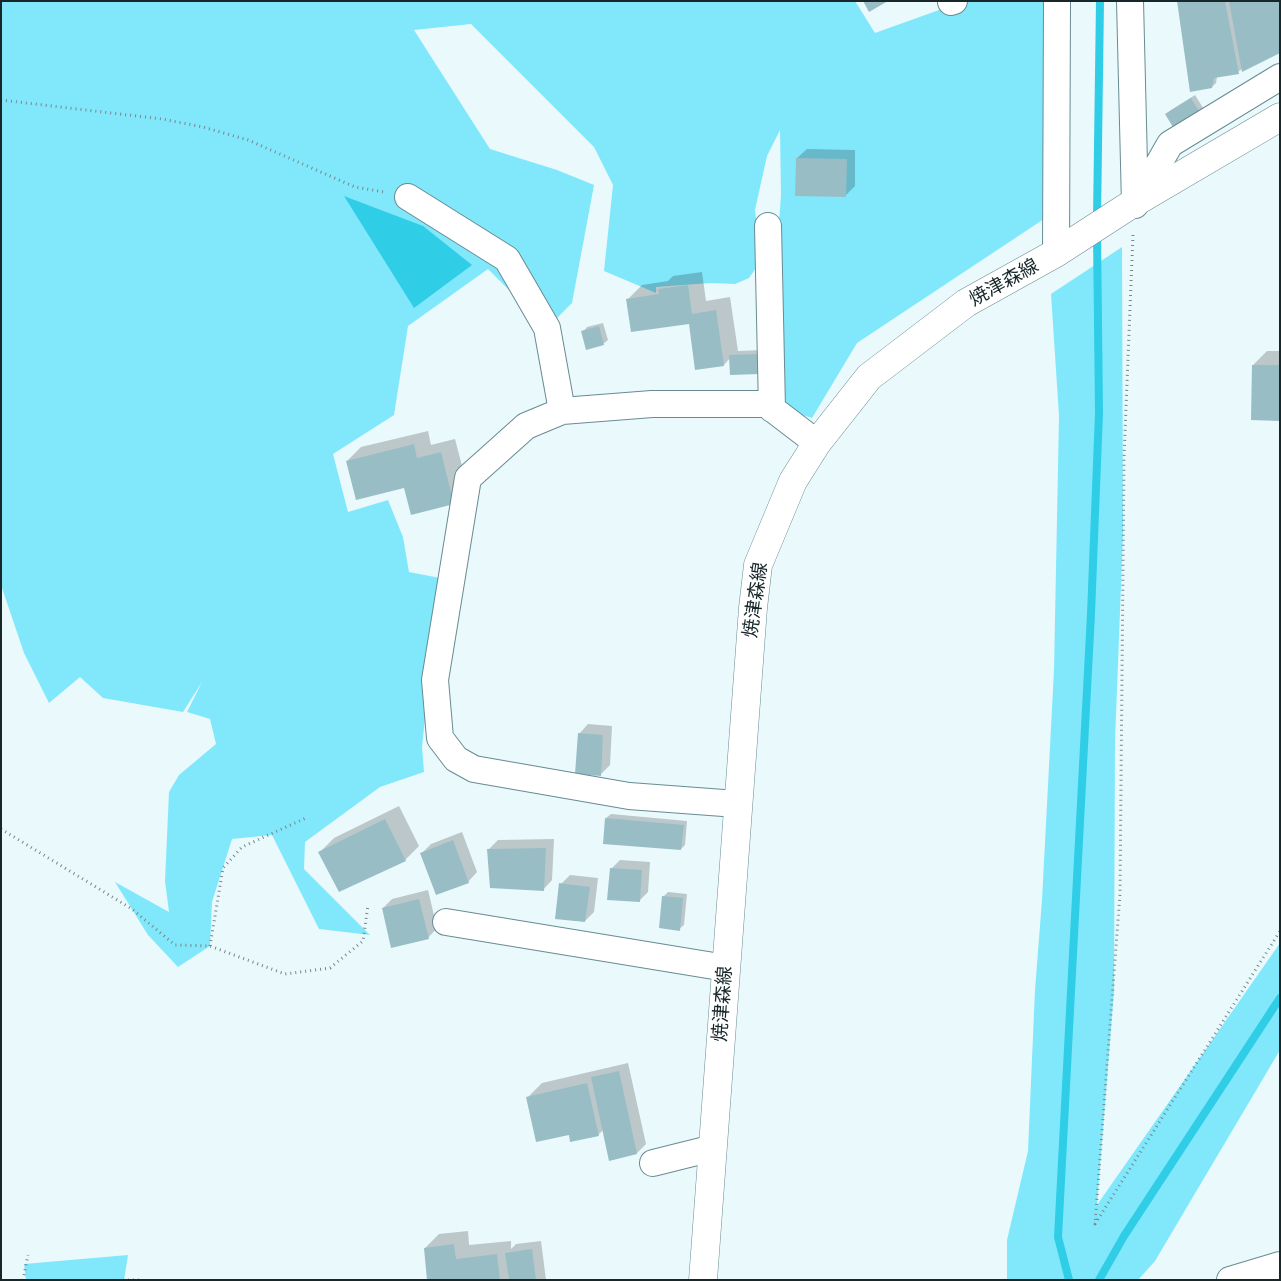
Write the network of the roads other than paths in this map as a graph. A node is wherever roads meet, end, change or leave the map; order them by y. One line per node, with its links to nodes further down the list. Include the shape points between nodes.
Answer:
1 (1058, 1): 8 (street)
2 (1130, 1): 6 (street)
3 (1280, 77): 6 (street, via 1170,144)
4 (1280, 117): 6 (main road, 焼津森線)
5 (408, 196): 10 (street, via 507,259 547,328)
6 (1131, 206): 8 (main road, 焼津森線)
7 (768, 226): 9 (street)
8 (1056, 253): 11 (main road, 焼津森線, via 966,303 869,377)
9 (772, 409): 10 (street, via 766,404 652,404); 11 (street)
10 (562, 411): 12 (street, via 526,426 468,478 434,680 440,738 456,759 474,769 629,796)
11 (817, 443): 12 (main road, 焼津森線, via 793,481 758,565)
12 (738, 804): 14 (main road, 焼津森線)
13 (446, 922): 14 (street)
14 (726, 968): 15 (main road, 焼津森線)
15 (713, 1148): 16 (street); 18 (main road, 焼津森線)
16 (653, 1163)
17 (1280, 1265): 19 (street)
18 (703, 1280)
19 (1230, 1280)

